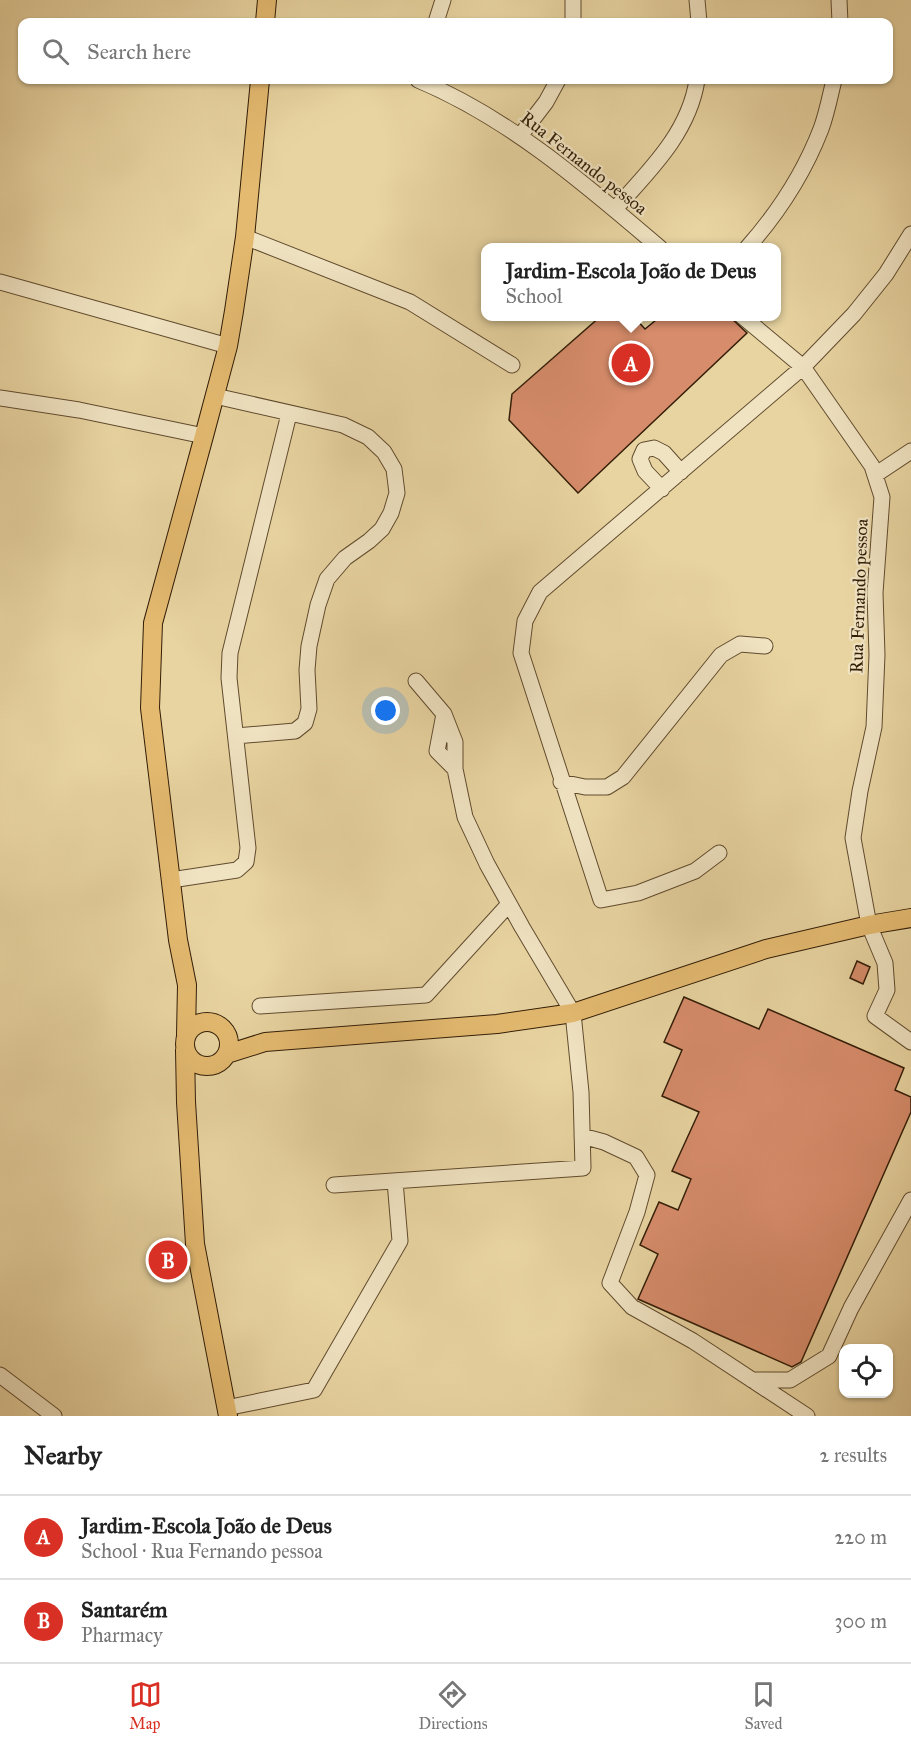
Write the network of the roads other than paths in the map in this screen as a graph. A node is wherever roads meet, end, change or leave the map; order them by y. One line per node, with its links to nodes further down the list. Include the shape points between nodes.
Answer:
1 (267, 0): 6 (main road)
2 (443, 0): 7 (street)
3 (573, 0): 8 (street)
4 (697, 0): 9 (street)
5 (839, 0): 10 (street)
6 (265, 18)
7 (437, 18)
8 (573, 18)
9 (699, 18)
10 (840, 18)
11 (260, 84): 19 (main road)
12 (428, 84): 16 (street, Rua Fernando pessoa)
13 (556, 84): 16 (street)
14 (697, 84): 17 (street, via 683,126)
15 (833, 84): 21 (street, via 821,129 800,176)
16 (520, 136): 17 (street, Rua Fernando pessoa)
17 (615, 209): 20 (street, Rua Fernando pessoa)
18 (911, 234): 26 (street, via 854,314)
19 (245, 237): 24 (main road); 25 (street, via 410,302)
20 (654, 243)
21 (751, 243)
22 (0, 282): 24 (street)
23 (748, 321): 26 (street, Rua Fernando pessoa)
24 (228, 346): 27 (main road)
25 (512, 365)
26 (803, 367): 32 (street); 33 (street, Rua Fernando pessoa)
27 (215, 396): 29 (street); 30 (main road)
28 (0, 398): 30 (street)
29 (289, 414): 37 (street, via 230,653); 37 (street, via 343,425 368,437 394,469 397,492 382,529 345,558 327,579 309,646 309,709 305,723 295,731)
30 (204, 436): 40 (main road, via 153,623 150,708)
31 (911, 451): 33 (street)
32 (681, 472): 34 (street); 34 (street, via 664,453 654,448 644,450 640,459 645,471)
33 (875, 474): 43 (street, Rua Fernando pessoa, via 882,497 875,593 874,727 853,838)
34 (662, 489): 38 (street, via 540,592 525,621 521,653)
35 (765, 646): 38 (street, via 740,644 721,655 623,777 607,787)
36 (416, 681): 41 (street, via 444,714 455,742 455,769 465,817)
37 (236, 736): 40 (street, via 248,848 246,862 237,870)
38 (561, 782): 39 (street, via 601,900 638,893 695,871)
39 (719, 853)
40 (171, 880): 44 (main road)
41 (509, 904): 45 (street, via 426,995); 46 (street)
42 (911, 918): 43 (main road)
43 (869, 925): 46 (main road, via 766,949); 49 (street, Rua Fernando pessoa, via 885,963 887,990 875,1016)
44 (187, 985): 47 (main road); 50 (main road)
45 (260, 1006)
46 (573, 1012): 48 (main road, via 497,1024); 54 (street)
47 (217, 1025): 48 (main road); 50 (main road, via 195,1024); 51 (main road, via 229,1041)
48 (265, 1042): 51 (main road)
49 (911, 1042)
50 (185, 1043): 52 (main road, via 192,1061); 53 (main road)
51 (227, 1054): 52 (main road)
52 (211, 1066): 53 (main road)
53 (186, 1102): 60 (main road, via 195,1245)
54 (582, 1136): 55 (street, via 583,1168); 59 (street, via 636,1157 647,1175 610,1283 632,1307)
55 (395, 1181): 56 (street); 60 (street, via 400,1241 314,1390)
56 (334, 1185)
57 (911, 1200): 59 (street, via 829,1356 790,1380)
58 (0, 1376): 61 (street)
59 (752, 1380): 62 (street)
60 (227, 1412)
61 (51, 1415)
62 (807, 1416)

